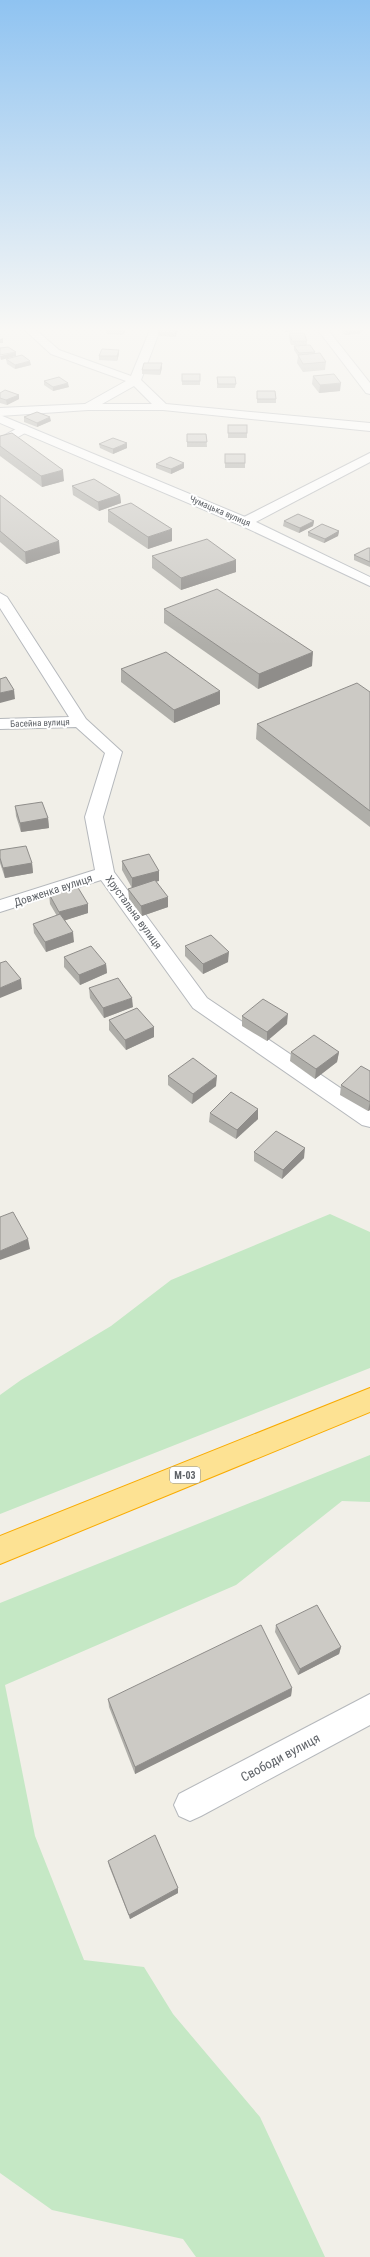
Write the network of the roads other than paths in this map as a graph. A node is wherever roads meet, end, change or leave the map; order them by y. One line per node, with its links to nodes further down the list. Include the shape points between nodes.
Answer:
1 (12, 435): 3 (street)
2 (38, 435): 5 (street, Чумацька вулиця)
3 (0, 442)
4 (370, 457): 5 (street)
5 (245, 522): 6 (street, Чумацька вулиця)
6 (370, 582)
7 (0, 597): 8 (street, Хрустальна вулиця)
8 (80, 722): 9 (street, Басейна вулиця); 10 (street, Хрустальна вулиця, via 114,752 94,817)
9 (0, 724)
10 (105, 873): 11 (street, Довженка вулиця); 12 (street, Хрустальна вулиця, via 200,1003)
11 (0, 906)
12 (370, 1119)
13 (370, 1400): 14 (highway, М-03)
14 (0, 1550)
15 (370, 1709): 16 (street, Свободи вулиця)
16 (190, 1805)

